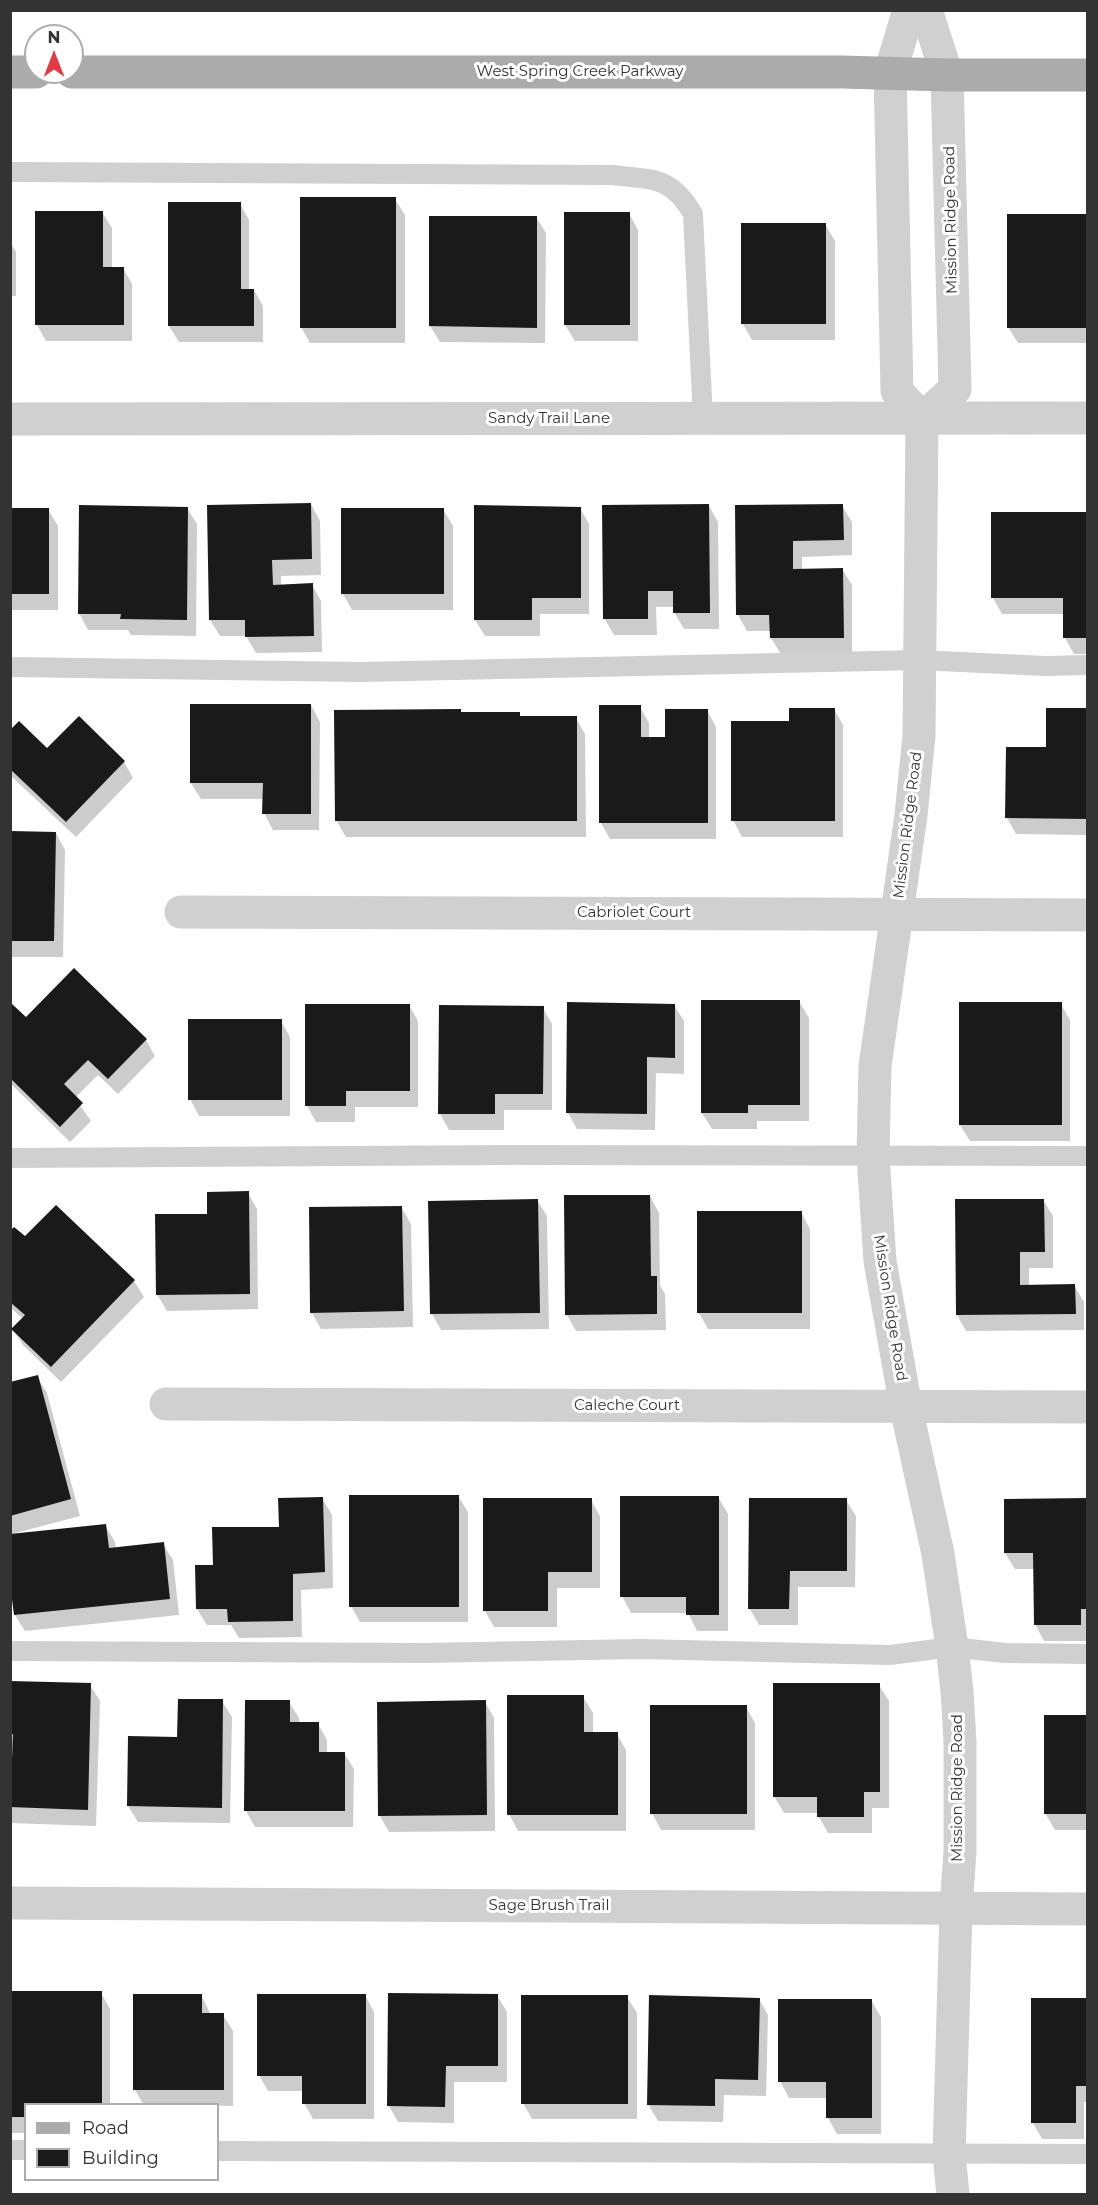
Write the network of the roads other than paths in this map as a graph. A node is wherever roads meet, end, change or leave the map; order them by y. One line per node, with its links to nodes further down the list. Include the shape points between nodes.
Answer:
1 (909, 10): 4 (street)
2 (926, 10): 5 (street, Mission Ridge Road)
3 (84, 72): 4 (main road, West Spring Creek Parkway)
4 (890, 73): 5 (main road, West Spring Creek Parkway); 11 (street, via 897,391)
5 (947, 75): 6 (main road, West Spring Creek Parkway); 11 (street, Mission Ridge Road, via 955,389)
6 (1088, 75)
7 (10, 172): 10 (lane, via 613,175 661,181 682,195 693,214)
8 (1088, 418): 11 (street, Sandy Trail Lane)
9 (10, 419): 10 (street, Sandy Trail Lane)
10 (703, 419): 11 (street, Sandy Trail Lane)
11 (922, 419): 12 (street, Mission Ridge Road)
12 (919, 660): 13 (lane); 14 (lane, via 361,672); 16 (street, Mission Ridge Road, via 917,759)
13 (1088, 665)
14 (10, 667)
15 (181, 912): 16 (street, Cabriolet Court)
16 (897, 914): 17 (street, Cabriolet Court); 18 (street, Mission Ridge Road, via 875,1066)
17 (1088, 915)
18 (873, 1156): 19 (lane); 20 (lane); 22 (street, Mission Ridge Road, via 880,1261)
19 (1088, 1156)
20 (10, 1158)
21 (166, 1404): 22 (street, Caleche Court)
22 (906, 1407): 23 (street, Caleche Court); 24 (street, Mission Ridge Road, via 938,1554)
23 (1088, 1407)
24 (952, 1647): 25 (lane, via 890,1655 641,1649 424,1653); 26 (lane, via 1005,1653); 28 (street, Mission Ridge Road, via 960,1742)
25 (10, 1651)
26 (1088, 1654)
27 (10, 1903): 28 (street, Sage Brush Trail)
28 (956, 1909): 29 (street, Sage Brush Trail); 32 (street, Mission Ridge Road)
29 (1088, 1909)
30 (219, 2151): 32 (lane)
31 (1088, 2154): 32 (lane)
32 (949, 2155): 33 (street, Mission Ridge Road)
33 (953, 2194)

